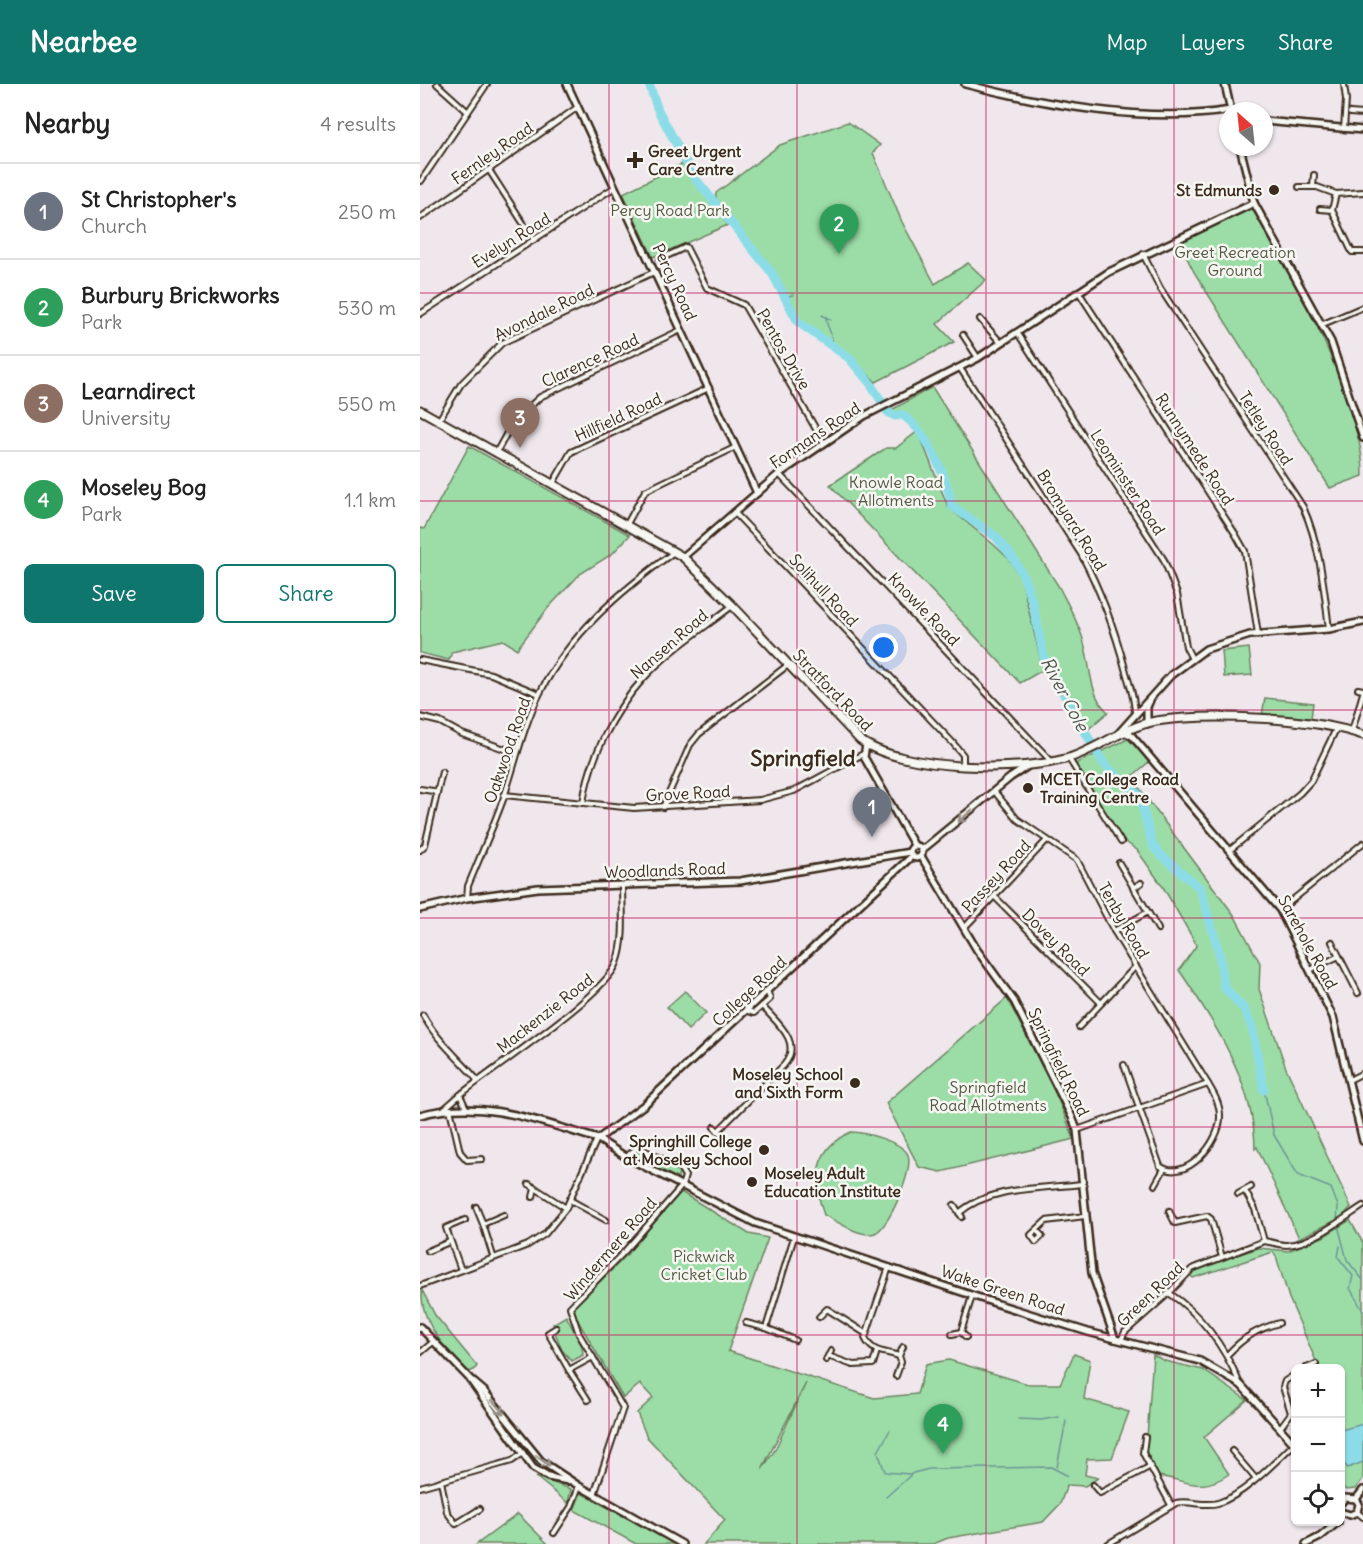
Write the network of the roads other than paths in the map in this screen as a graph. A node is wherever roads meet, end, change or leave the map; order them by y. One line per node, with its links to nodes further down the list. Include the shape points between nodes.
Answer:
1 (437, 84): 9 (street)
2 (487, 84): 9 (street)
3 (567, 84): 8 (street, Percy Road)
4 (965, 84): 10 (street, via 1063,105 1152,114)
5 (1225, 84): 7 (street)
6 (1344, 84): 14 (street)
7 (1229, 102)
8 (578, 107): 17 (street, Fernley Road); 20 (street, Percy Road)
9 (468, 112): 19 (street)
10 (1219, 112)
11 (1350, 113): 12 (street)
12 (1363, 114)
13 (1273, 122): 14 (street)
14 (1344, 129): 15 (street)
15 (1363, 130)
16 (1242, 156): 25 (street)
17 (489, 170): 28 (street, Fernley Road); 29 (street)
18 (1314, 175): 22 (street)
19 (421, 181)
20 (615, 187): 29 (street, Evelyn Road); 33 (street, Percy Road)
21 (1299, 187): 22 (street)
22 (1313, 187): 24 (street)
23 (1363, 192): 24 (street)
24 (1336, 194): 27 (street)
25 (1254, 203): 31 (street, Formans Road); 38 (street)
26 (1320, 209): 27 (street)
27 (1332, 210): 30 (street, via 1352,252)
28 (420, 218)
29 (534, 240): 36 (street, Evelyn Road)
30 (1363, 252)
31 (1143, 254): 34 (street, Formans Road); 61 (street, Tetley Road, via 1160,288 1303,507 1310,522)
32 (660, 259): 49 (street, Pentos Drive, via 686,247 707,288 744,305)
33 (655, 272): 39 (street, Percy Road); 47 (street, Avondale Road, via 502,343 460,384)
34 (1078, 290): 40 (street, Formans Road); 62 (street, Runnymede Road, via 1245,551)
35 (1363, 307): 38 (street)
36 (420, 314)
37 (980, 320): 42 (street)
38 (1323, 324): 48 (street, via 1343,371)
39 (682, 329): 45 (street, Percy Road); 51 (street, Clarence Road, via 540,397 513,422)
40 (1017, 332): 42 (street, Formans Road); 63 (street, Leominster Road, via 1164,561 1177,594)
41 (963, 335): 43 (street)
42 (1001, 343): 43 (street, Formans Road)
43 (978, 358): 44 (street, Formans Road)
44 (960, 368): 49 (street, Formans Road, via 878,408); 69 (street, Bromyard Road, via 1099,587 1115,627)
45 (710, 388): 50 (street, Percy Road); 53 (street, Hillfield Road, via 571,452)
46 (420, 410): 47 (highway, Stratford Road)
47 (439, 421): 51 (highway, Stratford Road)
48 (1363, 438)
49 (824, 444): 52 (street, Formans Road)
50 (737, 447): 54 (street, Percy Road); 56 (street, via 645,491)
51 (496, 453): 53 (highway, Stratford Road)
52 (779, 474): 54 (street, Formans Road); 83 (street, Knowle Road)
53 (552, 485): 56 (highway, Stratford Road)
54 (758, 492): 55 (street, Formans Road)
55 (734, 512): 58 (street, Formans Road); 85 (street, Solihull Road, via 953,743 963,755)
56 (626, 525): 57 (highway, Stratford Road)
57 (674, 552): 58 (highway, Stratford Road); 68 (street, Oakwood Road, via 600,610)
58 (682, 557): 59 (highway, Stratford Road)
59 (732, 605): 65 (highway, Stratford Road); 91 (street, Nansen Road, via 643,679 602,745)
60 (1363, 622): 61 (street)
61 (1329, 629): 62 (street)
62 (1258, 634): 63 (street, via 1234,638)
63 (1191, 657): 66 (street)
64 (420, 660): 68 (street, via 491,674)
65 (789, 664): 79 (highway, Stratford Road); 92 (street, via 699,734 690,745)
66 (1155, 691): 70 (street); 73 (street, via 1147,707)
67 (1361, 691): 75 (street)
68 (539, 694): 80 (street, Oakwood Road)
69 (1134, 699): 70 (street); 71 (street, Bromyard Road)
70 (1146, 701): 71 (street)
71 (1135, 714): 78 (street)
72 (420, 717): 80 (street)
73 (1147, 724): 74 (highway, Stratford Road, via 1235,719); 76 (highway, Stratford Road)
74 (1336, 727): 75 (highway, Stratford Road); 98 (street, via 1311,781)
75 (1352, 731): 77 (highway, Stratford Road)
76 (1126, 733): 78 (highway, Stratford Road); 98 (street, Sarehole Road)
77 (1363, 735)
78 (1113, 740): 82 (highway, Stratford Road)
79 (866, 744): 81 (street); 85 (highway, Stratford Road, via 899,757)
80 (516, 753): 90 (street, Oakwood Road)
81 (863, 754): 92 (street, Grove Road, via 775,797); 96 (street)
82 (1069, 758): 83 (highway, Stratford Road); 94 (street)
83 (1051, 762): 84 (highway, Stratford Road)
84 (1032, 765): 85 (highway, Stratford Road); 88 (street)
85 (963, 766)
86 (442, 772): 89 (street)
87 (420, 789): 89 (street)
88 (994, 791): 93 (street, Tenby Road, via 1017,819); 99 (street, one-way to 99)
89 (437, 794): 97 (street, via 425,845)
90 (504, 795): 91 (street, Grove Road); 106 (street, Oakwood Road, via 468,886)
91 (583, 803): 92 (street, Grove Road)
92 (663, 807)
93 (1047, 840): 105 (street, Passey Road); 112 (street, Tenby Road, via 1077,860)
94 (1121, 842)
95 (1363, 843): 108 (street)
96 (914, 845): 99 (street); 100 (street, College Road)
97 (420, 850)
98 (1230, 850): 108 (street, Sarehole Road)
99 (922, 853): 100 (street, Woodlands Road); 110 (street, Springfield Road)
100 (911, 854): 103 (street, Woodlands Road, via 740,881); 117 (street, College Road)
101 (1119, 863): 104 (street)
102 (1141, 883): 104 (street)
103 (622, 885): 106 (street, Woodlands Road, via 538,888); 127 (street, Mackenzie Road, via 621,946 611,974 590,996)
104 (1133, 888): 109 (street)
105 (994, 897): 110 (street, Passey Road); 119 (street, Dovey Road)
106 (467, 898): 107 (street, Woodlands Road)
107 (420, 909)
108 (1280, 910): 116 (street, Sarehole Road)
109 (1148, 912): 111 (street); 112 (street)
110 (963, 928): 135 (street, Springfield Road, via 1014,1001)
111 (1158, 929)
112 (1114, 931): 115 (street, Tenby Road)
113 (1332, 942): 114 (street)
114 (1339, 956): 116 (street); 118 (street)
115 (1136, 966): 119 (street); 128 (street, Tenby Road)
116 (1310, 970): 126 (street, Sarehole Road, via 1333,1017)
117 (768, 993): 120 (street, via 771,997); 121 (street, College Road)
118 (1358, 993)
119 (1101, 1003): 123 (street)
120 (762, 1006): 121 (street, via 752,1014); 136 (street, via 788,1036 791,1053 784,1065)
121 (748, 1011): 138 (street, College Road, via 644,1105)
122 (423, 1015): 127 (street)
123 (1079, 1027)
124 (1124, 1065): 132 (street)
125 (1363, 1073): 126 (street)
126 (1349, 1080): 139 (street, Sarehole Road)
127 (477, 1081): 129 (street, Mackenzie Road)
128 (1209, 1084): 132 (street); 142 (street, Tenby Road, via 1220,1110 1215,1139 1191,1163)
129 (460, 1095): 130 (street); 131 (street, Mackenzie Road)
130 (466, 1108): 131 (street, Wake Green Road); 138 (street, Wake Green Road, via 518,1114)
131 (447, 1109): 133 (street, Wake Green Road); 141 (street, via 461,1155 467,1160)
132 (1139, 1109): 135 (street); 142 (street, via 1158,1163)
133 (420, 1115)
134 (714, 1127): 136 (street)
135 (1077, 1130): 144 (street, Springfield Road)
136 (718, 1131): 137 (street)
137 (723, 1136)
138 (598, 1139): 140 (street, Wake Green Road); 154 (street)
139 (1363, 1140)
140 (626, 1157): 147 (street, Wake Green Road); 147 (street, via 638,1147 653,1154 680,1168 685,1176)
141 (482, 1159)
142 (1164, 1169): 146 (street)
143 (529, 1184): 149 (street)
144 (1082, 1184): 155 (street, via 999,1194 971,1204 960,1215); 161 (street, Springfield Road)
145 (697, 1185): 151 (street)
146 (1155, 1185)
147 (682, 1186): 151 (street, Wake Green Road); 196 (street, Windermere Road, via 570,1307)
148 (1251, 1187): 150 (street)
149 (535, 1188): 153 (street); 158 (street)
150 (1245, 1191): 152 (street); 167 (street, via 1256,1209)
151 (693, 1192): 166 (street, Wake Green Road, via 755,1223)
152 (1238, 1194)
153 (533, 1197)
154 (570, 1200): 158 (street); 163 (street)
155 (954, 1205)
156 (1363, 1206): 167 (street, Green Road, via 1297,1243)
157 (476, 1208): 164 (street)
158 (566, 1208): 170 (street, via 538,1240)
159 (1169, 1211): 171 (street, via 1175,1223 1207,1216 1211,1219)
160 (504, 1215): 164 (street)
161 (1085, 1216): 165 (street, via 1046,1221); 188 (street, Springfield Road, via 1095,1286)
162 (465, 1220): 168 (street, via 446,1228)
163 (606, 1220)
164 (483, 1224): 170 (street)
165 (1037, 1231)
166 (794, 1237): 172 (street, Wake Green Road); 182 (street)
167 (1264, 1241): 171 (street, Green Road)
168 (450, 1242): 169 (street); 173 (street)
169 (428, 1251)
170 (493, 1256): 173 (street)
171 (1222, 1257): 175 (street, Green Road, via 1192,1269)
172 (889, 1267): 176 (street, Wake Green Road); 184 (street)
173 (461, 1270): 174 (street)
174 (420, 1286)
175 (1169, 1293): 188 (street, Green Road); 194 (street, via 1194,1313)
176 (972, 1295): 183 (street); 188 (street, Wake Green Road)
177 (819, 1317): 184 (street, via 827,1309)
178 (746, 1323): 182 (street)
179 (1279, 1323): 194 (street, via 1243,1338)
180 (420, 1327): 189 (street)
181 (556, 1328): 197 (street, via 548,1333)
182 (766, 1328): 187 (street)
183 (961, 1332): 185 (street); 186 (street)
184 (865, 1333): 192 (street, via 867,1343)
185 (952, 1334)
186 (966, 1337)
187 (795, 1340)
188 (1118, 1340): 201 (street, Wake Green Road, via 1200,1361)
189 (433, 1342): 193 (street); 200 (street)
190 (903, 1347): 195 (street)
191 (831, 1351): 192 (street, via 827,1358 863,1366 873,1364)
192 (877, 1351): 195 (street)
193 (420, 1353)
194 (1228, 1354): 201 (street)
195 (899, 1356): 198 (street)
196 (593, 1357): 197 (street); 221 (street, Windermere Road, via 623,1413)
197 (569, 1370): 202 (street)
198 (896, 1376)
199 (1291, 1377): 204 (street, via 1283,1387)
200 (471, 1380): 206 (street, one-way to 206); 209 (street)
201 (1241, 1385): 205 (street, Wake Green Road)
202 (588, 1400)
203 (1291, 1413): 205 (street)
204 (1291, 1413)
205 (1279, 1429): 208 (street, Wake Green Road)
206 (522, 1437): 209 (street); 216 (street, one-way to 216, via 541,1461)
207 (1145, 1437): 213 (street, via 1143,1453)
208 (1291, 1441)
209 (515, 1442): 212 (street)
210 (1291, 1448): 214 (street)
211 (1232, 1451): 214 (street)
212 (523, 1453): 215 (street, via 512,1461); 216 (street, via 540,1473)
213 (1149, 1467): 217 (street, via 1100,1493); 224 (street)
214 (1255, 1478): 224 (street, via 1217,1503 1186,1501)
215 (441, 1481): 219 (street); 225 (street, via 447,1512 456,1524)
216 (570, 1481): 218 (street)
217 (1093, 1485)
218 (579, 1486): 221 (street); 230 (street)
219 (420, 1487)
220 (1363, 1490): 223 (street)
221 (594, 1495): 231 (street)
222 (1345, 1499): 223 (street)
223 (1356, 1499): 226 (street)
224 (1171, 1505): 232 (street)
225 (480, 1509)
226 (1357, 1512): 227 (street); 228 (street)
227 (1345, 1517)
228 (1363, 1517)
229 (1332, 1526): 233 (street)
230 (554, 1533)
231 (682, 1544)
232 (1108, 1544)
233 (1306, 1544)

